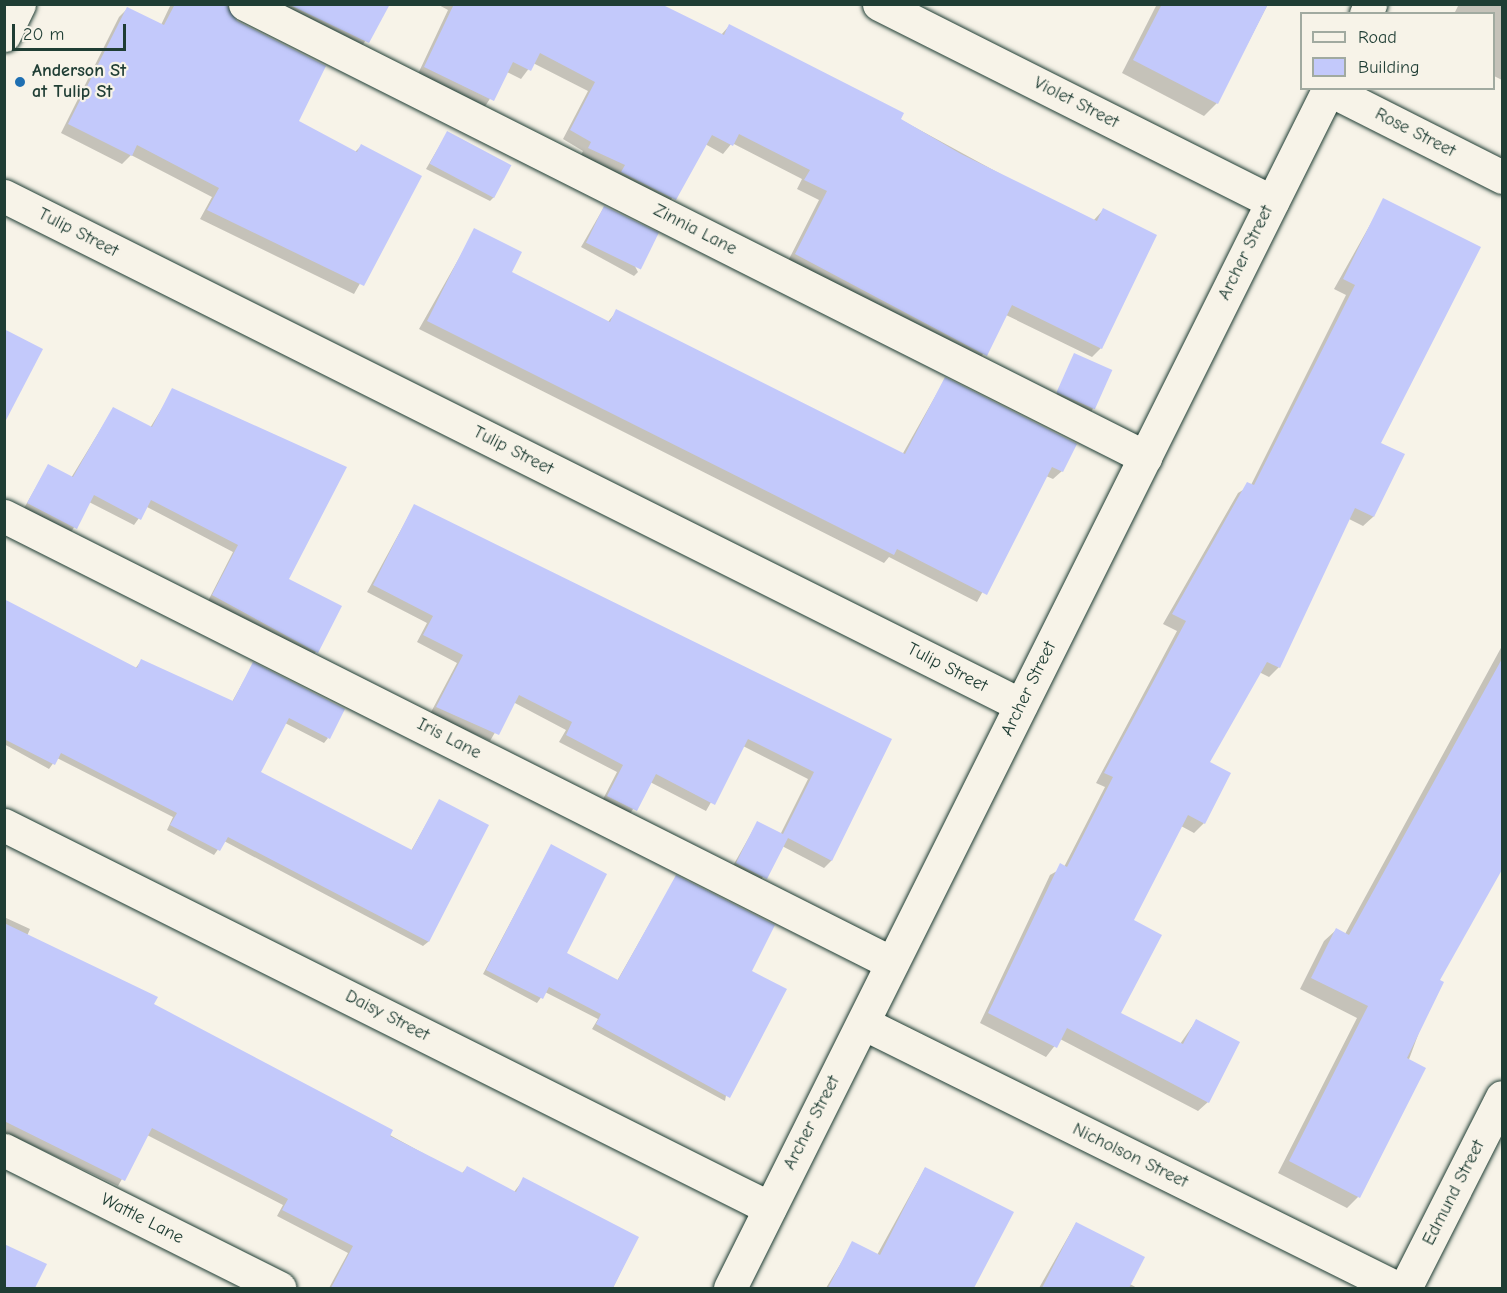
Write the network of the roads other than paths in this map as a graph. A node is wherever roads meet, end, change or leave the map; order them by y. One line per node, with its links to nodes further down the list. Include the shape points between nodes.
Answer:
1 (19, 4): 4 (street)
2 (245, 4): 10 (street, Zinnia Lane)
3 (879, 4): 9 (street, Violet Street)
4 (4, 35)
5 (1328, 90): 9 (street, Archer Street)
6 (1330, 90): 7 (street, Rose Street)
7 (1503, 177)
8 (4, 196): 12 (street, Tulip Street)
9 (1272, 202): 10 (street, Archer Street)
10 (1145, 457): 12 (street, Archer Street)
11 (4, 516): 14 (street, Iris Lane)
12 (1021, 705): 14 (street, Archer Street)
13 (4, 825): 18 (street, Daisy Street)
14 (892, 963): 15 (street, Archer Street)
15 (863, 1023): 18 (street, Archer Street); 21 (street, Nicholson Street)
16 (1503, 1097): 22 (street, Edmund Street)
17 (4, 1149): 19 (street, Wattle Lane)
18 (770, 1208): 20 (street, Archer Street)
19 (279, 1288)
20 (730, 1288)
21 (1397, 1288)
22 (1405, 1288)

